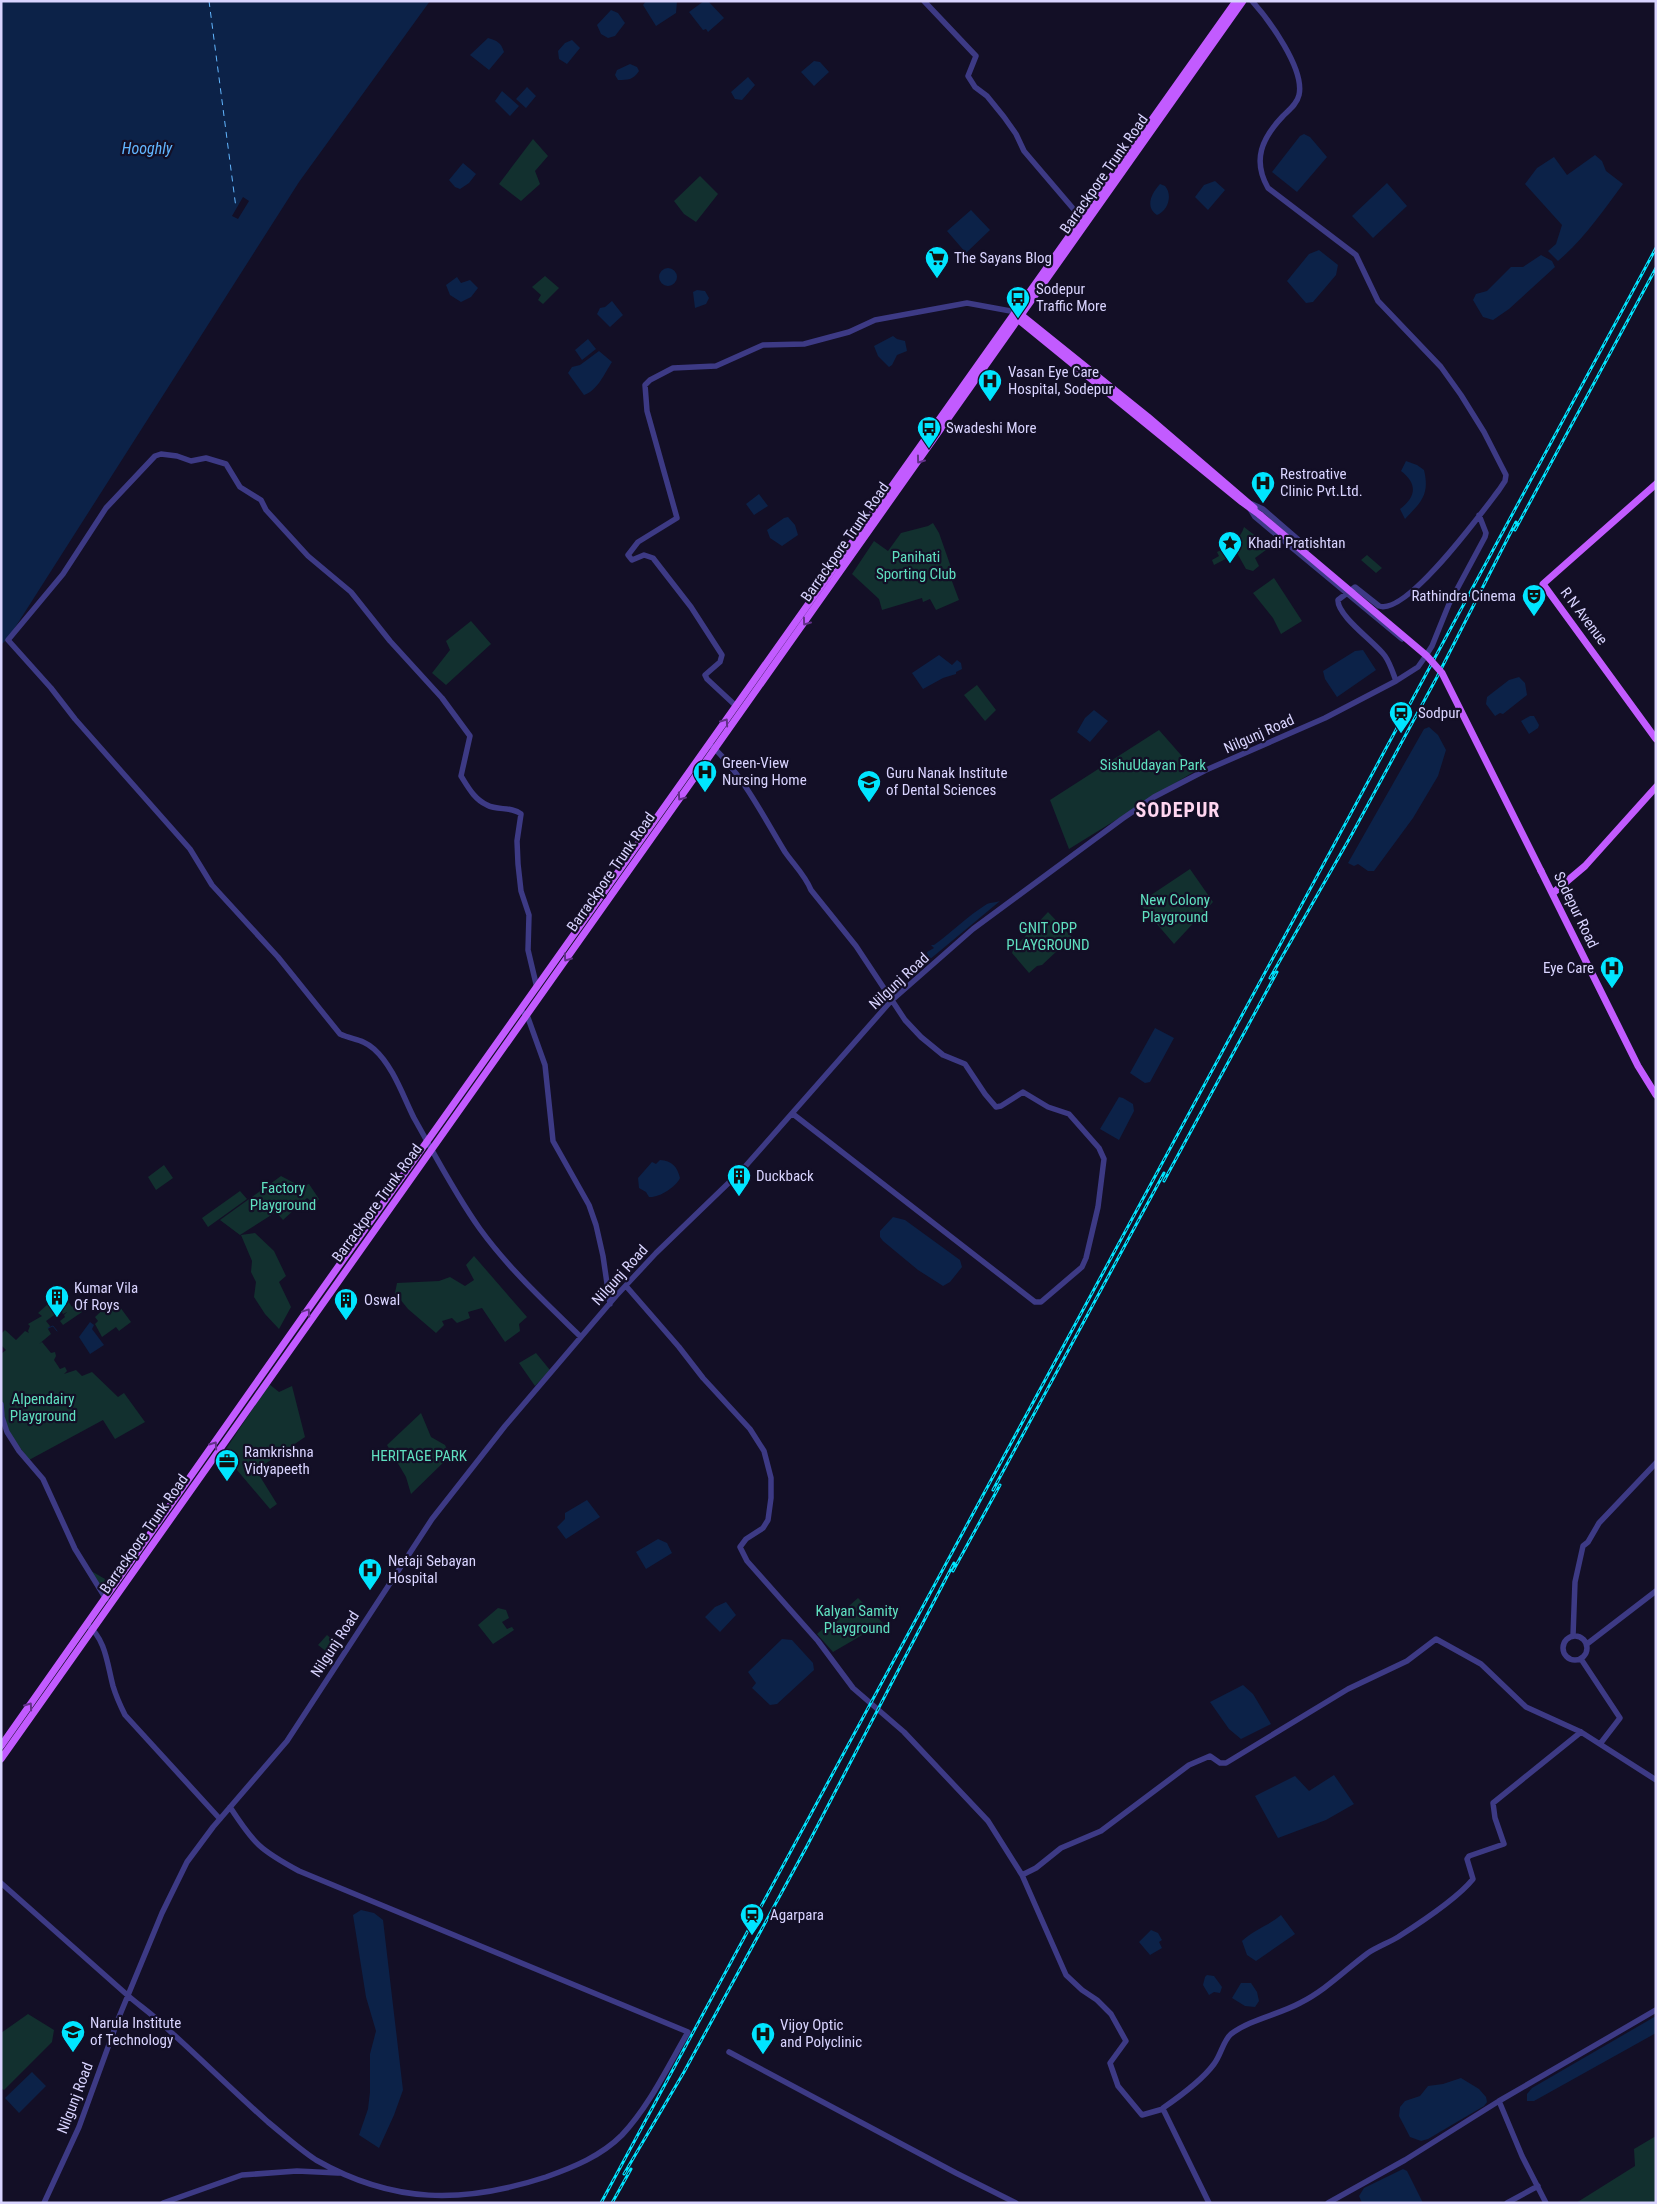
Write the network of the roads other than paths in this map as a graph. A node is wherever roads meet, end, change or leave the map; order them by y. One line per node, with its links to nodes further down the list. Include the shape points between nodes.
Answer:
1 (924, 1): 5 (street, via 976,56 968,76 975,87 987,96 1016,134 1024,151)
2 (1236, 1): 5 (main road, Barrackpore Trunk Road)
3 (1243, 1): 6 (main road, Barrackpore Trunk Road)
4 (1252, 1): 9 (street, via 1290,54 1299,89 1299,97 1292,107 1267,134 1260,163 1261,176 1268,188 1356,255 1378,301 1441,367 1461,396 1506,475 1505,481)
5 (1082, 218): 6 (main road, Barrackpore Trunk Road)
6 (1016, 315): 8 (main road, Sodepur Road); 14 (main road, Barrackpore Trunk Road); 14 (street, via 967,303 874,320 845,333 804,344 763,345 716,366 673,368 645,385 647,411 677,518 638,542 628,555 632,560 644,555 653,558 691,607 722,655 720,662 705,674 706,679); 16 (main road, Barrackpore Trunk Road, one-way to 16)
7 (1656, 484): 15 (main road, R N Avenue, via 1543,584)
8 (1251, 506): 10 (street, via 1262,509); 11 (street, via 1254,517); 18 (main road, Sodepur Road, bridge, via 1428,656 1442,672)
9 (1479, 515): 11 (street, via 1443,561 1418,587 1392,606 1379,606 1356,587); 12 (street, Nilgunj Road, via 1485,538)
10 (1308, 548)
11 (1345, 593): 12 (street); 13 (street, via 1338,600 1338,606 1357,630 1385,656)
12 (1424, 658): 13 (street, Nilgunj Road)
13 (1396, 681): 20 (street, Nilgunj Road, via 1325,718 1206,770 1154,798 973,929)
14 (736, 706): 16 (main road, Barrackpore Trunk Road, one-way to 14)
15 (1656, 738)
16 (712, 747): 19 (main road, Barrackpore Trunk Road); 20 (street, via 731,767 786,854 856,946); 21 (main road, Barrackpore Trunk Road, one-way to 21)
17 (1656, 787): 18 (main road, via 1585,866)
18 (1553, 893): 22 (main road, Sodepur Road, via 1638,1066)
19 (537, 988): 21 (main road, Barrackpore Trunk Road); 24 (street, via 528,950 529,915 521,891 518,864 521,814 516,809 488,806 473,795 461,776 470,736 465,729 351,592 308,556 266,510 261,500 240,487 226,464 206,458 191,461 176,456 155,456 106,508 63,574 8,640 190,849 212,885 278,957 340,1034 349,1039 360,1039 376,1050 398,1083)
20 (891, 1001): 23 (street, Nilgunj Road); 23 (street, via 921,1037 943,1055 965,1064 992,1104 1001,1106 1024,1092 1048,1107 1069,1114 1099,1148 1104,1160 1098,1207 1082,1267 1041,1302 1035,1302)
21 (524, 1013): 24 (main road, Barrackpore Trunk Road); 25 (main road, Barrackpore Trunk Road); 27 (street, via 545,1065 553,1141 596,1225)
22 (1656, 1095)
23 (793, 1114): 26 (street, Nilgunj Road)
24 (428, 1141): 25 (street); 30 (main road, Barrackpore Trunk Road, one-way to 24)
25 (433, 1149): 28 (street, via 481,1230 534,1291); 30 (main road, Barrackpore Trunk Road)
26 (626, 1286): 27 (street, Nilgunj Road); 46 (street, via 750,1429 764,1451 771,1478 770,1510 763,1528 740,1547 747,1562 818,1641 853,1688 904,1732 988,1822)
27 (610, 1304): 28 (street, Nilgunj Road)
28 (581, 1337): 44 (street, Nilgunj Road, via 432,1519 287,1740)
29 (1, 1404): 33 (street, via 7,1432 43,1479 75,1549)
30 (208, 1461): 33 (main road, Barrackpore Trunk Road); 35 (main road, Barrackpore Trunk Road)
31 (1656, 1464): 36 (street, via 1599,1523 1583,1546 1575,1582)
32 (1656, 1591): 37 (street)
33 (106, 1598): 34 (main road, Barrackpore Trunk Road)
34 (87, 1624): 35 (street); 41 (main road, Barrackpore Trunk Road, one-way to 34)
35 (94, 1630): 42 (main road, Barrackpore Trunk Road); 45 (street, via 104,1646 114,1690 125,1715)
36 (1572, 1636): 37 (street, via 1581,1637); 38 (street, via 1564,1643 1564,1652 1569,1658)
37 (1587, 1644): 38 (street)
38 (1580, 1659): 40 (street, via 1620,1718)
39 (1581, 1732): 40 (street); 46 (street, via 1526,1707 1481,1664 1436,1638 1407,1661 1348,1689 1226,1763 1220,1764 1210,1756 1189,1764 1101,1831 1061,1848); 52 (street, via 1493,1804 1504,1844 1469,1856 1473,1879 1468,1885 1431,1914 1368,1953 1321,1991 1230,2035 1214,2064)
40 (1600, 1744): 43 (street)
41 (1, 1746)
42 (1, 1759)
43 (1656, 1780)
44 (230, 1807): 45 (street, Nilgunj Road); 53 (street, via 256,1844 299,1872 688,2032 635,2119 610,2144 579,2164 510,2190 450,2199 394,2193 369,2187)
45 (220, 1819): 48 (street, Nilgunj Road, via 187,1862)
46 (1022, 1875): 52 (street, via 1066,1975 1111,2014 1126,2041 1110,2064 1118,2086 1142,2115)
47 (1, 1883): 48 (street)
48 (128, 1995): 53 (street, via 292,2142); 55 (street, Nilgunj Road, via 79,2127)
49 (1656, 2010): 51 (street)
50 (729, 2052): 57 (street)
51 (1499, 2100): 54 (street); 59 (street, via 1405,2160)
52 (1163, 2108): 58 (street)
53 (341, 2173): 56 (street, via 297,2171 242,2175)
54 (1538, 2186): 60 (street); 61 (street)
55 (44, 2203)
56 (163, 2203)
57 (1016, 2203)
58 (1209, 2203)
59 (1328, 2203)
60 (1507, 2203)
61 (1546, 2203)

